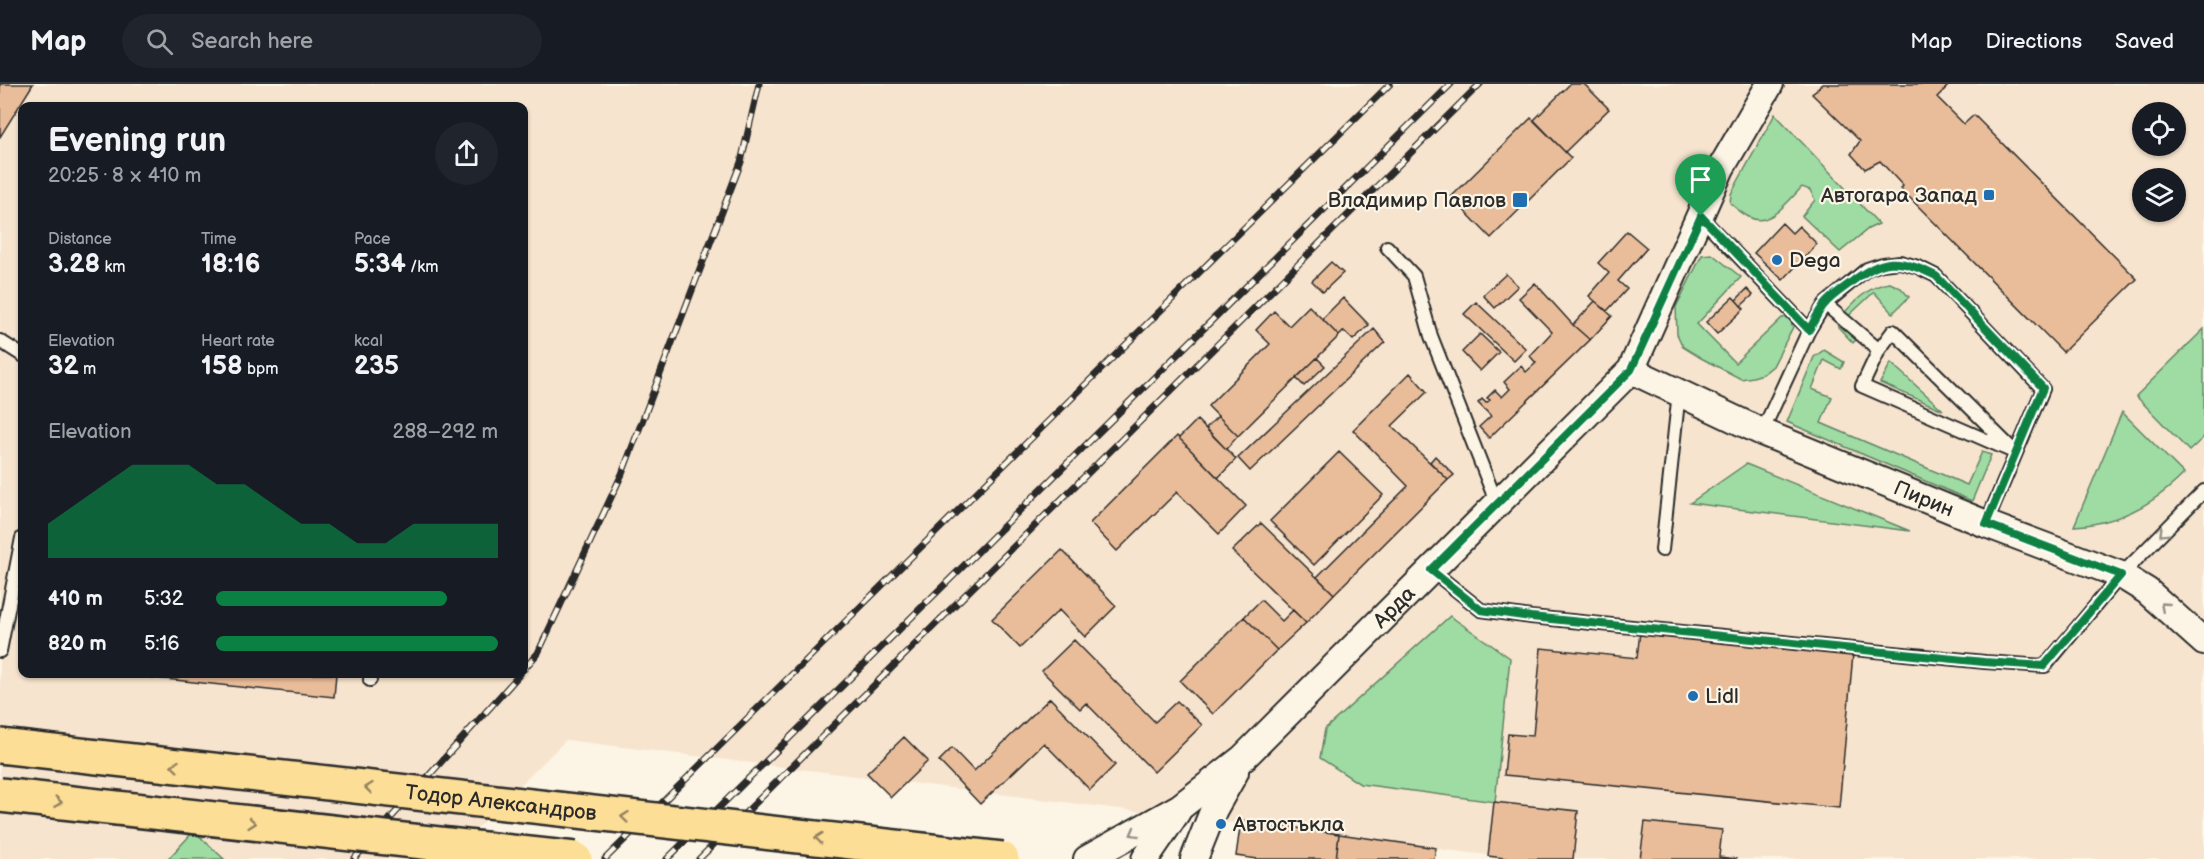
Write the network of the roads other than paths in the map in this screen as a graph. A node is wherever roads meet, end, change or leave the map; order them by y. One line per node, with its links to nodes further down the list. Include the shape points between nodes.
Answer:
1 (1770, 84): 2 (street, Арда, via 1721,168)
2 (1701, 216): 5 (lane); 9 (street, Арда)
3 (1387, 247): 14 (lane, via 1414,276 1431,336)
4 (1825, 304): 5 (lane); 7 (lane); 12 (lane, via 1867,269 1882,264 1900,262 1936,276 2043,388)
5 (1809, 330): 11 (lane)
6 (0, 341): 8 (lane)
7 (1879, 350): 12 (lane, via 1893,331); 12 (lane, via 1862,386)
8 (18, 353)
9 (1631, 370): 10 (street, Пирин); 14 (street, Арда)
10 (1679, 392): 11 (street, Пирин); 16 (lane)
11 (1762, 432): 15 (street, Пирин)
12 (2016, 453): 15 (lane)
13 (2204, 491): 19 (lane, one-way to 19)
14 (1497, 504): 18 (street, Арда)
15 (1986, 524): 19 (street, Пирин)
16 (1662, 550)
17 (18, 559): 21 (lane)
18 (1431, 570): 19 (lane, via 1481,610 2044,666); 23 (street, Арда)
19 (2121, 575): 20 (street, Пирин, one-way to 19, via 2147,591)
20 (2204, 642)
21 (0, 651)
22 (0, 746): 27 (main road, Тодор Александров, one-way to 22, bridge)
23 (1243, 758): 25 (street, Арда); 30 (street, via 1214,809)
24 (0, 795): 26 (main road, one-way to 26, bridge)
25 (1180, 807): 28 (street, Арда, one-way to 28); 29 (street)
26 (574, 859)
27 (1002, 859)
28 (1087, 859)
29 (1145, 859)
30 (1194, 859)

